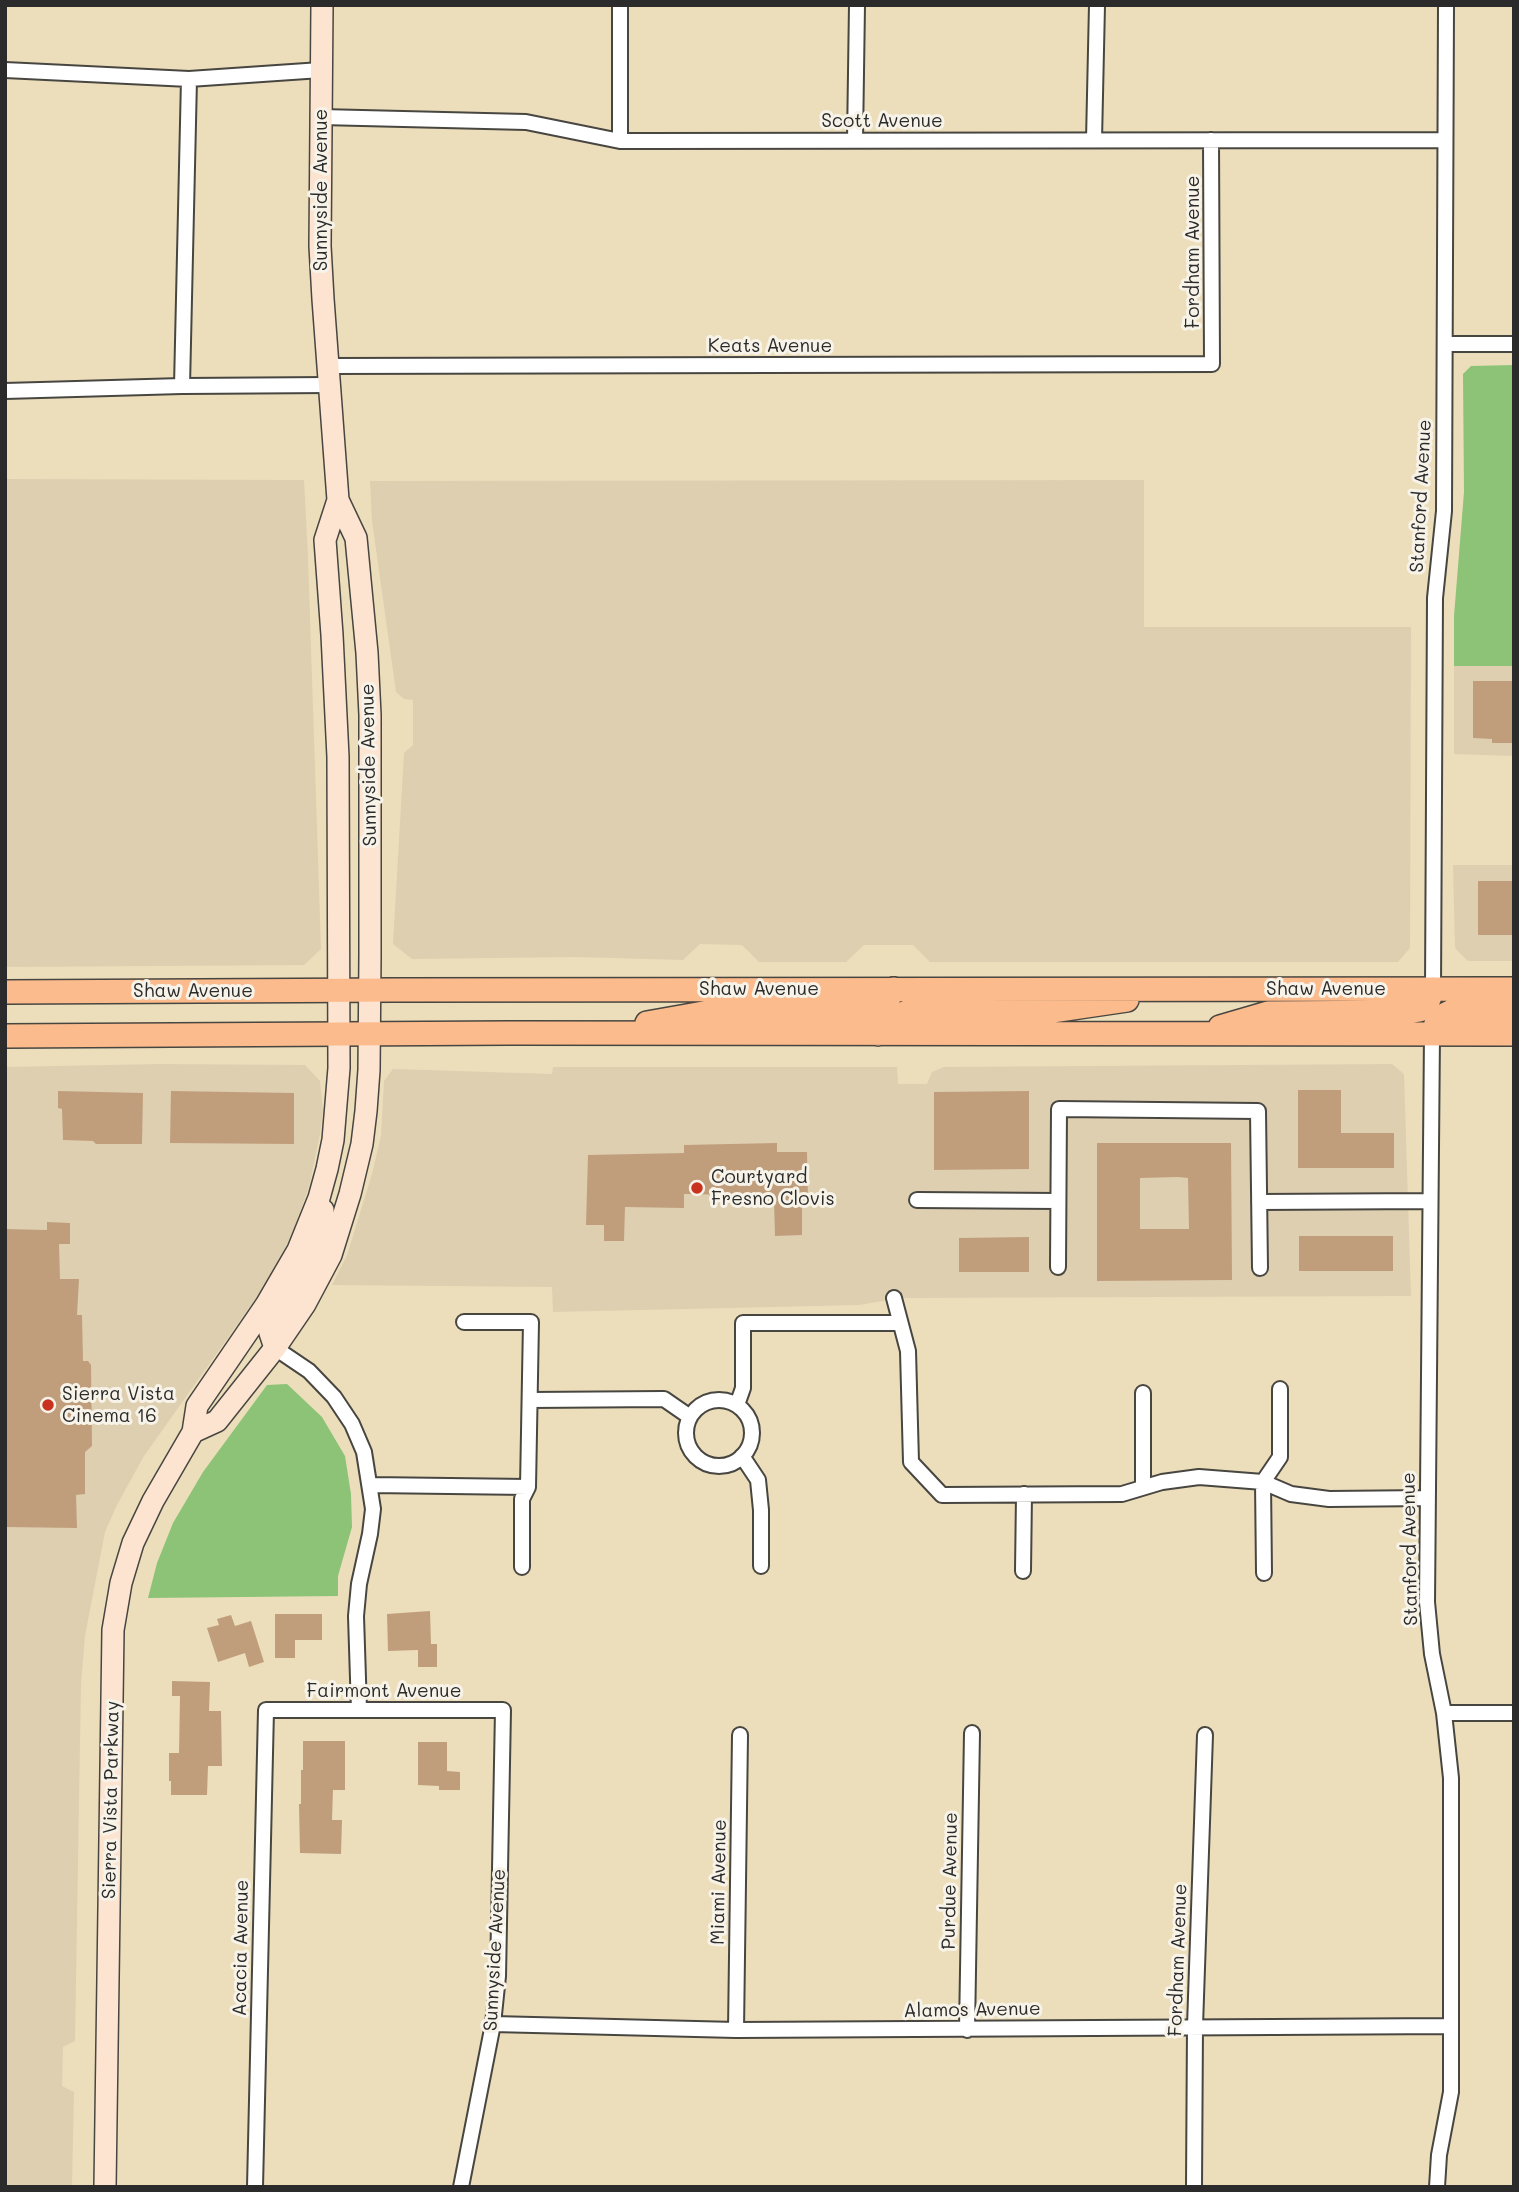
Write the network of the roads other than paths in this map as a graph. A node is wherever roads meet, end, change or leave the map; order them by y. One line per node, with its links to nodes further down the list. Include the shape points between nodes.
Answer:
1 (322, 5): 7 (main road, Sunnyside Avenue)
2 (620, 5): 14 (street)
3 (857, 5): 10 (street)
4 (1097, 5): 11 (street)
5 (1446, 5): 13 (street, Stanford Avenue)
6 (5, 70): 8 (street)
7 (321, 70): 8 (street); 9 (main road, Sunnyside Avenue)
8 (188, 79): 19 (street)
9 (321, 117): 14 (street, Scott Avenue, via 526,122); 18 (main road, Sunnyside Avenue, via 320,246)
10 (855, 140): 11 (street, Scott Avenue); 14 (street, Scott Avenue)
11 (1094, 140): 12 (street, Scott Avenue)
12 (1211, 140): 13 (street, Scott Avenue); 17 (street, Fordham Avenue)
13 (1445, 140): 15 (street, Stanford Avenue)
14 (620, 141)
15 (1445, 344): 16 (street); 24 (street, Stanford Avenue, via 1444,511 1435,598)
16 (1514, 344)
17 (1212, 364): 18 (street, Keats Avenue)
18 (329, 375): 19 (street, Keats Avenue); 21 (main road, Sunnyside Avenue)
19 (182, 386): 20 (street, Keats Avenue)
20 (5, 391)
21 (338, 500): 26 (main road, Sunnyside Avenue, via 325,540 338,745); 27 (main road, Sunnyside Avenue, via 356,538 367,653)
22 (894, 989): 23 (main road, Shaw Avenue); 27 (main road, Shaw Avenue); 31 (main road, via 883,1007 871,1013 709,1013)
23 (1207, 989): 24 (main road, Shaw Avenue); 32 (main road, via 1052,1011 906,1012 893,1017)
24 (1433, 989): 25 (main road, Shaw Avenue); 33 (main road, via 1420,1010 1268,1013)
25 (1514, 989)
26 (339, 990): 27 (main road, Shaw Avenue); 28 (main road, Shaw Avenue); 36 (main road, Sunnyside Avenue)
27 (370, 991): 30 (main road, Sunnyside Avenue)
28 (5, 992)
29 (1514, 1012): 34 (main road, via 1452,1011 1442,1016)
30 (369, 1034): 31 (main road); 36 (main road); 48 (main road, Sierra Vista Parkway, via 362,1144 343,1221 331,1255)
31 (578, 1034): 32 (main road)
32 (877, 1034): 33 (main road)
33 (1194, 1034): 34 (main road)
34 (1432, 1034): 35 (main road); 41 (street, Stanford Avenue)
35 (1514, 1034)
36 (339, 1035): 37 (main road); 38 (main road, Sierra Vista Parkway)
37 (5, 1036)
38 (327, 1169): 48 (main road, via 319,1237 272,1325); 54 (main road, Sierra Vista Parkway, via 298,1250 197,1406)
39 (917, 1200): 40 (street)
40 (1058, 1200): 42 (street, via 1059,1109 1258,1111); 43 (street)
41 (1430, 1201): 42 (street); 61 (street, Stanford Avenue)
42 (1259, 1202): 44 (street)
43 (1058, 1267)
44 (1260, 1268)
45 (894, 1298): 47 (street)
46 (464, 1322): 51 (street, via 531,1322)
47 (900, 1323): 52 (street, via 743,1323 743,1388); 60 (street, via 908,1351 911,1462 942,1494)
48 (275, 1348): 54 (main road, Sierra Vista Parkway, via 217,1421); 57 (street, via 309,1371 334,1397 364,1452)
49 (1280, 1388): 56 (street, via 1280,1457)
50 (1143, 1394): 59 (street)
51 (530, 1400): 53 (street, via 664,1399); 58 (street)
52 (737, 1405): 53 (street, via 715,1400 704,1403); 55 (street, via 746,1413 752,1435)
53 (690, 1417): 55 (street, via 686,1435 700,1460 722,1466)
54 (194, 1432): 79 (main road, Sierra Vista Parkway, via 134,1543 113,1630)
55 (743, 1456): 62 (street, via 758,1480)
56 (1263, 1482): 59 (street, via 1199,1477); 61 (street, via 1291,1494 1329,1499); 65 (street)
57 (371, 1485): 58 (street); 67 (street, via 373,1509 356,1616)
58 (528, 1487): 63 (street, via 522,1499)
59 (1143, 1488): 60 (street, via 1122,1494)
60 (1024, 1494): 64 (street)
61 (1428, 1498): 69 (street, Stanford Avenue, via 1427,1602)
62 (761, 1566)
63 (522, 1567)
64 (1023, 1571)
65 (1264, 1573)
66 (266, 1710): 67 (street, Fairmont Avenue); 80 (street, Acacia Avenue)
67 (359, 1710): 68 (street, Fairmont Avenue)
68 (503, 1710): 74 (street, Sunnyside Avenue)
69 (1444, 1713): 70 (street); 76 (street, Stanford Avenue, via 1451,1778)
70 (1514, 1713)
71 (972, 1733): 78 (street, Purdue Avenue)
72 (740, 1735): 77 (street, Miami Avenue)
73 (1205, 1735): 75 (street, Fordham Avenue)
74 (493, 2024): 77 (street, Alamos Avenue); 81 (street, Sunnyside Avenue)
75 (1195, 2026): 76 (street, Alamos Avenue); 78 (street, Alamos Avenue); 82 (street, Fordham Avenue)
76 (1451, 2026): 83 (street, Stanford Avenue, via 1451,2092)
77 (736, 2030): 78 (street, Alamos Avenue)
78 (967, 2030)
79 (104, 2187)
80 (254, 2187)
81 (461, 2187)
82 (1194, 2187)
83 (1437, 2187)

